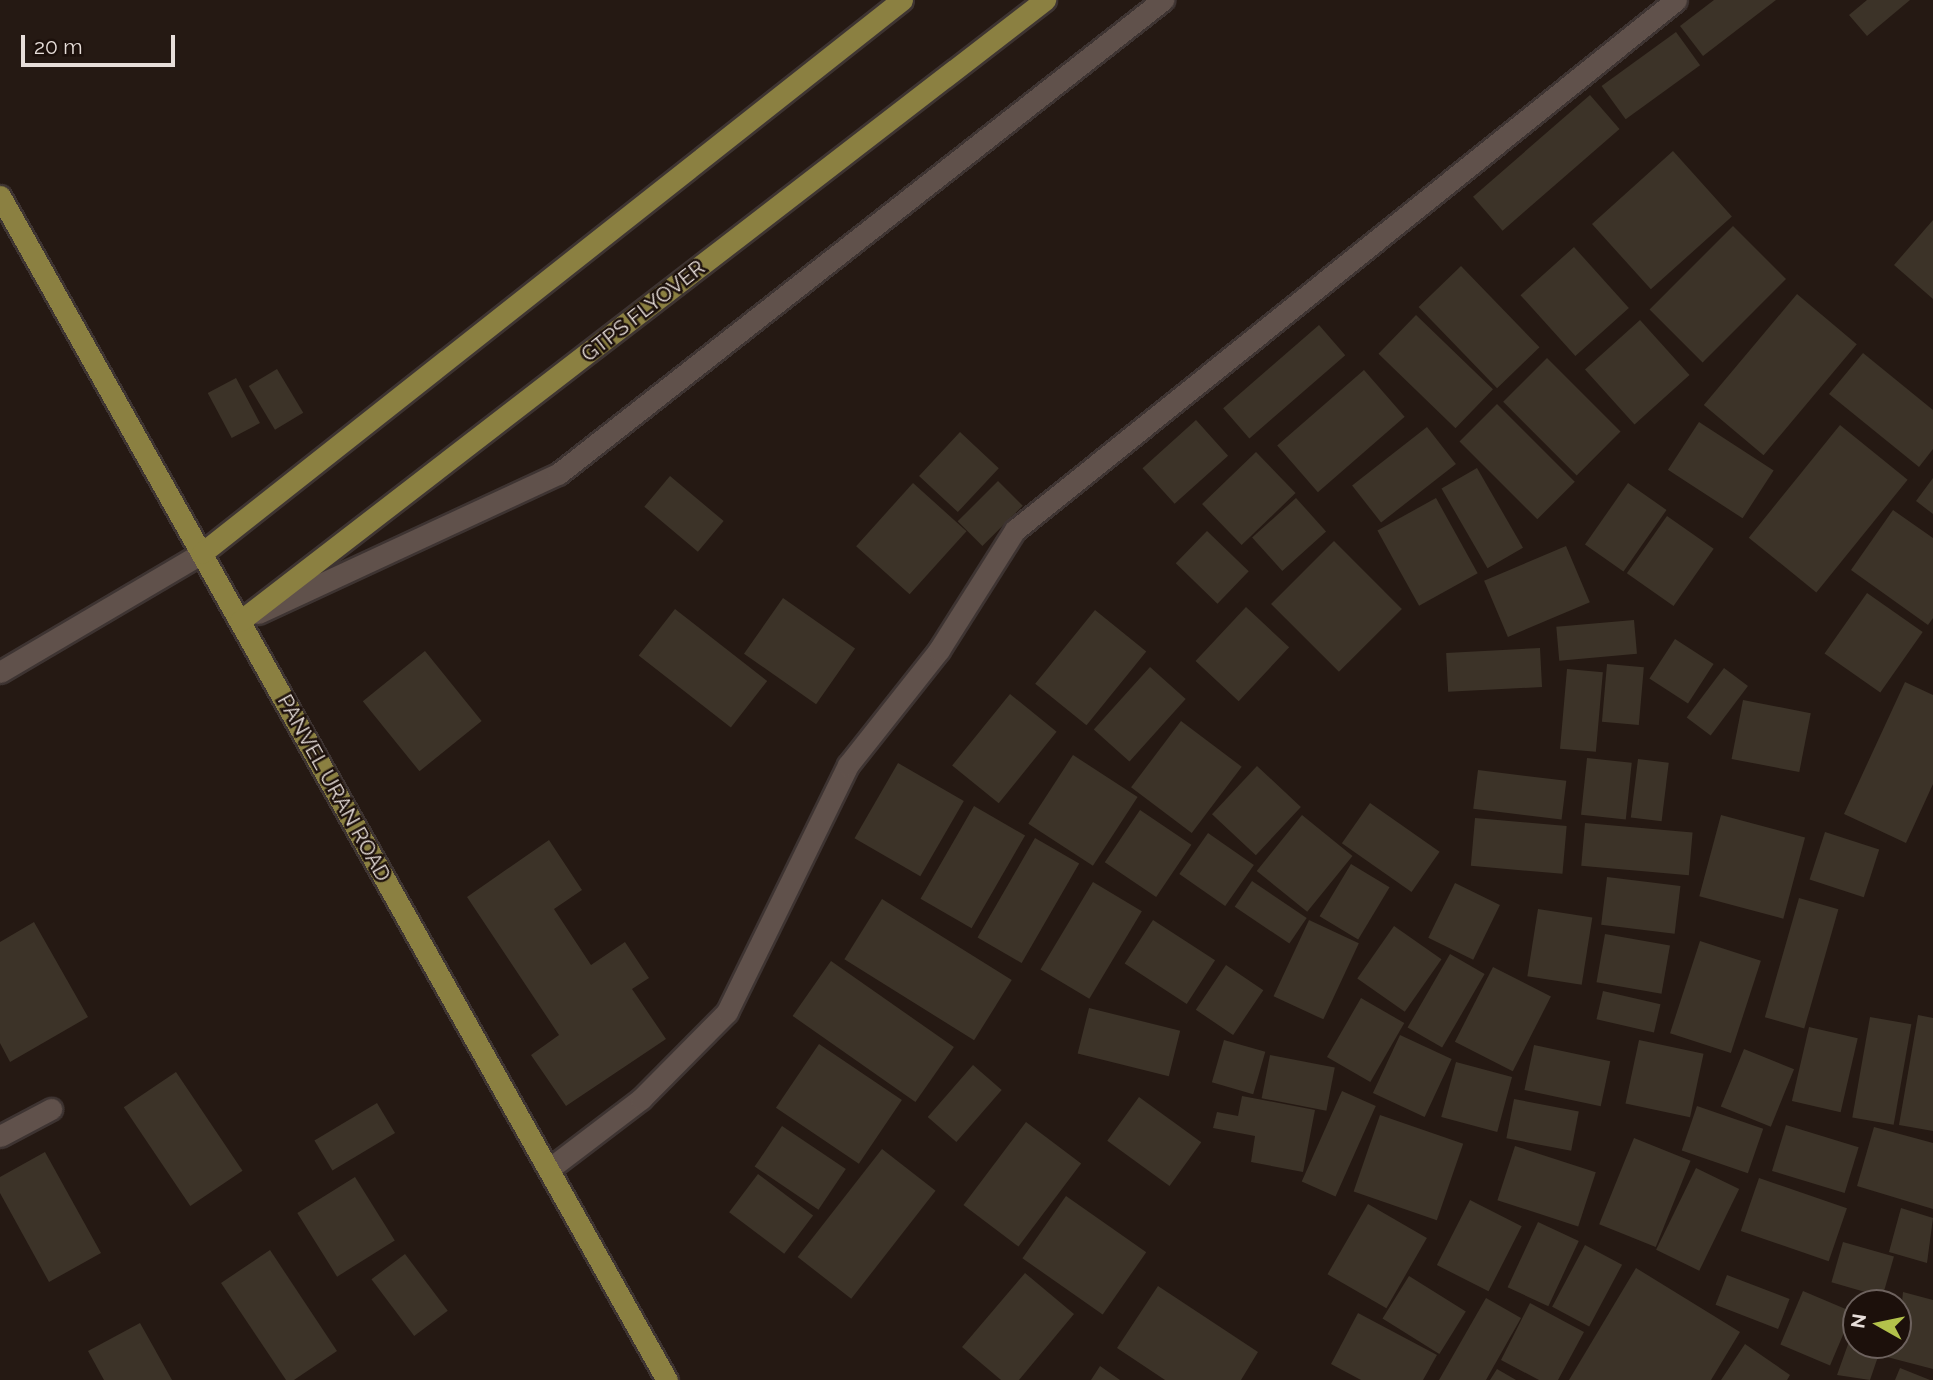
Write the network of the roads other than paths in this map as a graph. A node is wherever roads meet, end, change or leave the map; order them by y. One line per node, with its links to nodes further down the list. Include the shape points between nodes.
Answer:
1 (902, 0): 6 (main road)
2 (1045, 0): 7 (main road, GTPS FLYOVER)
3 (1163, 0): 7 (street, via 558,474)
4 (1676, 0): 11 (street, via 1015,530 939,650 848,765 727,1012 642,1099)
5 (0, 195): 6 (main road, PANVEL URAN ROAD)
6 (202, 553): 7 (main road, PANVEL URAN ROAD); 8 (street)
7 (240, 621): 11 (main road, PANVEL URAN ROAD)
8 (0, 672)
9 (51, 1109): 10 (street)
10 (0, 1136)
11 (549, 1169): 12 (main road, PANVEL URAN ROAD)
12 (667, 1380)

